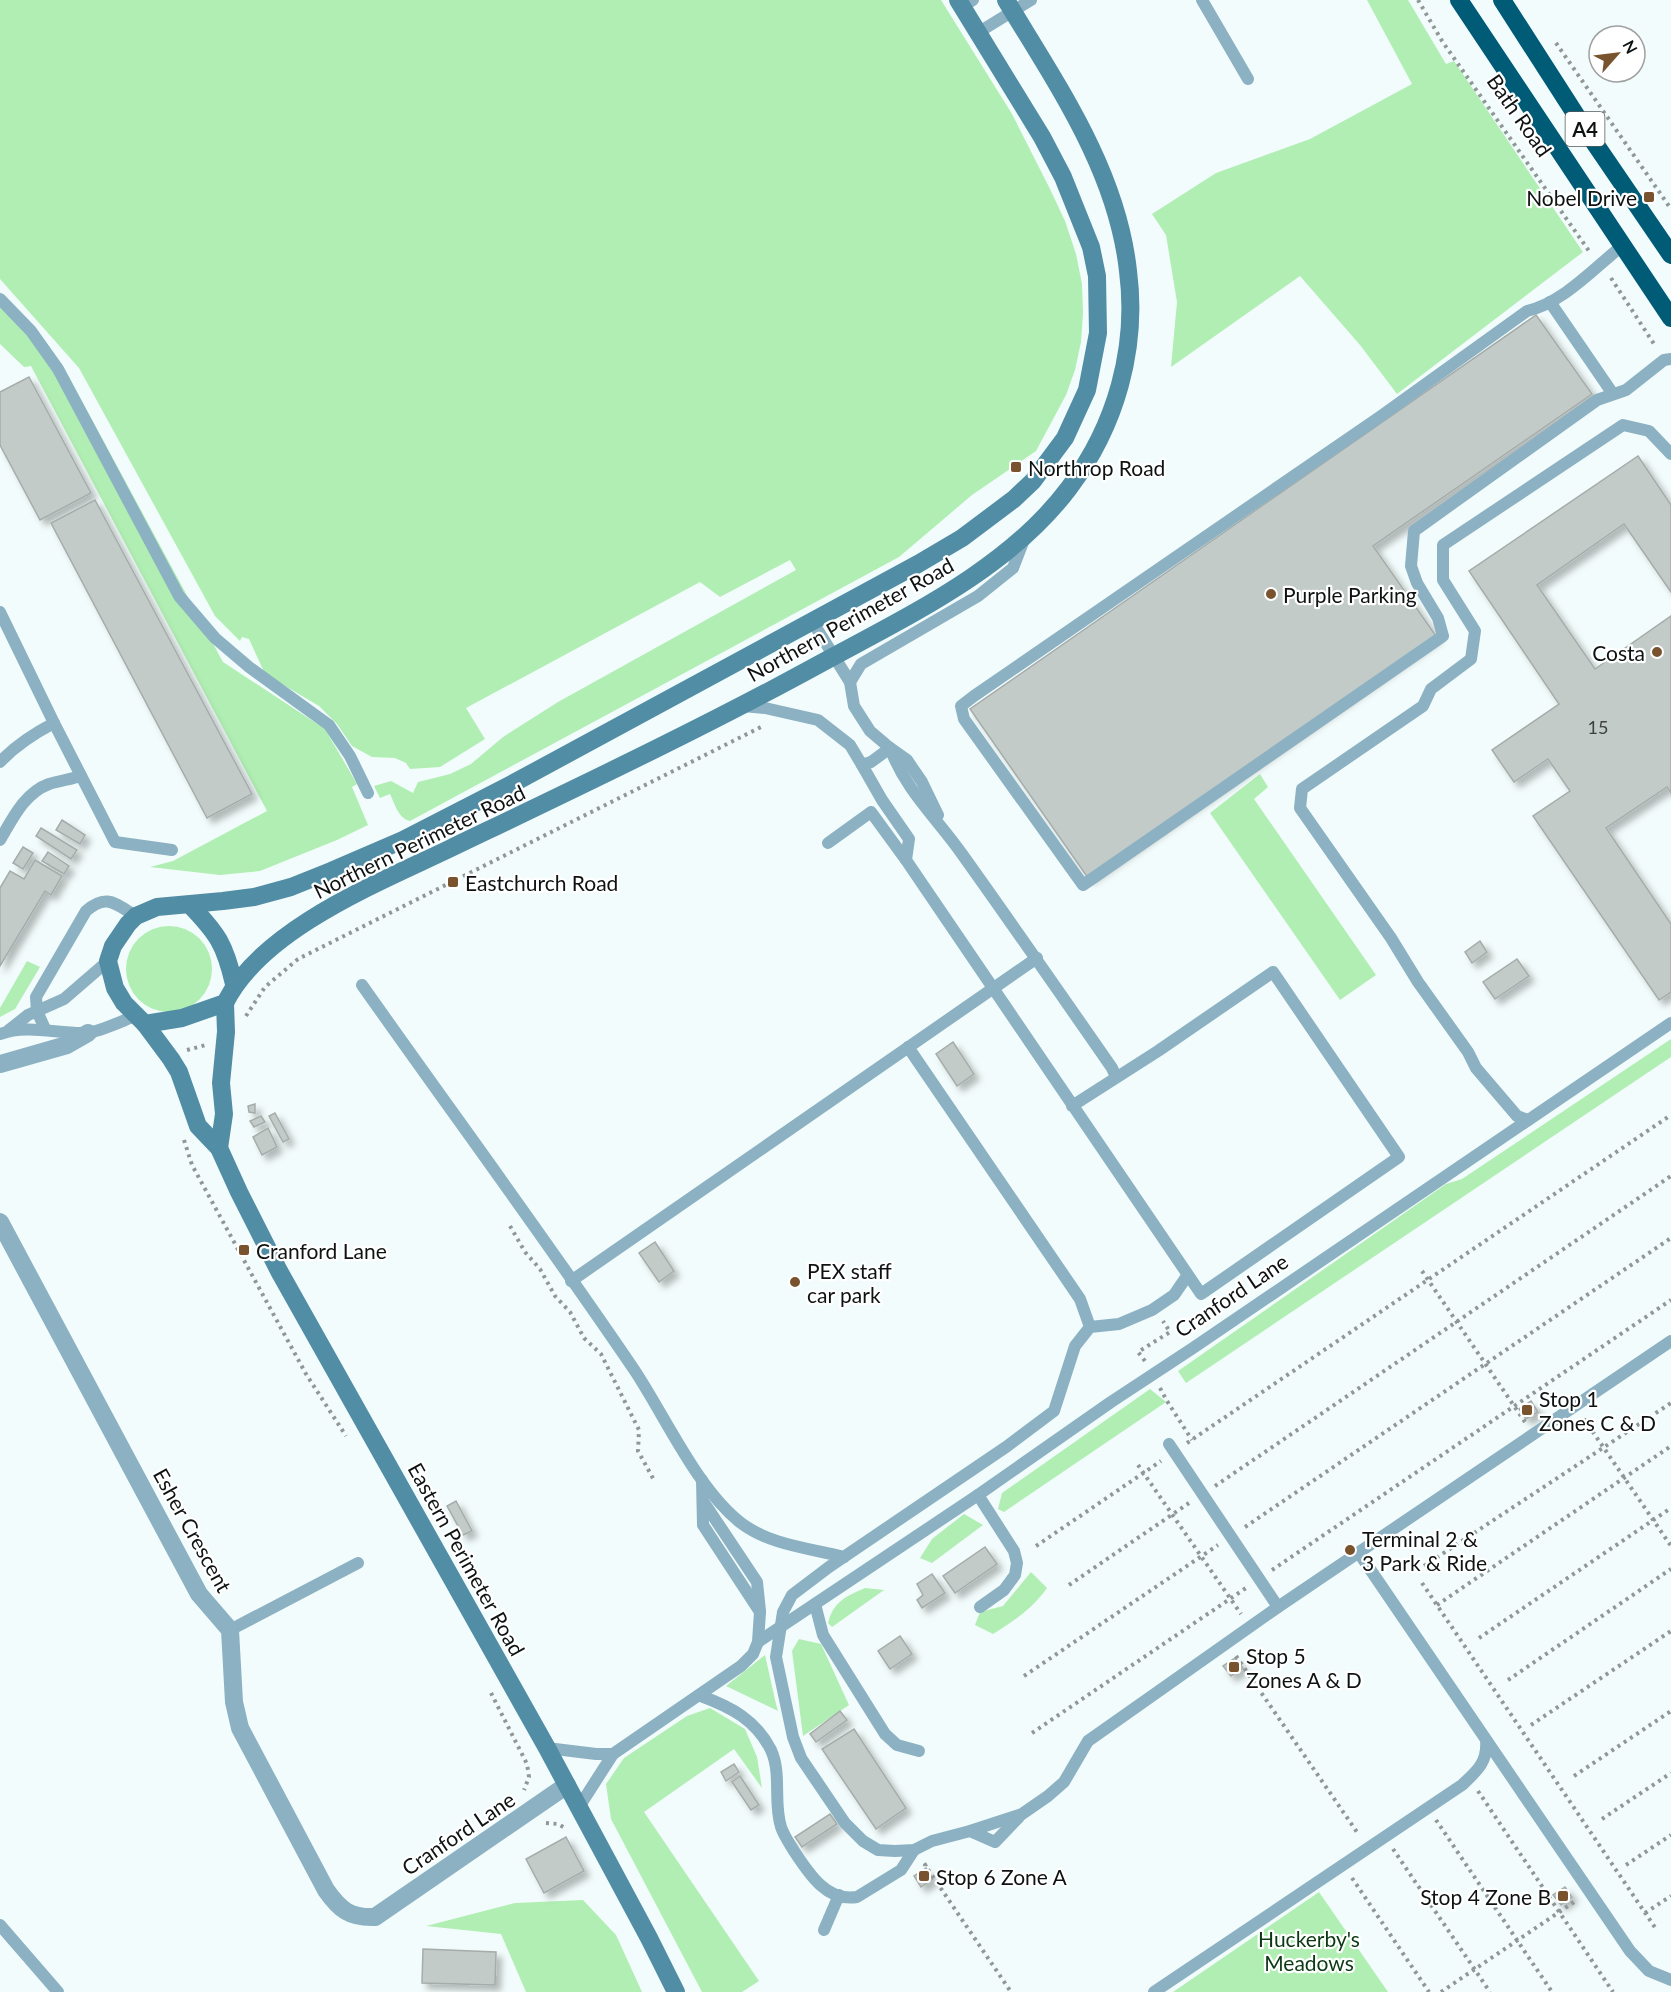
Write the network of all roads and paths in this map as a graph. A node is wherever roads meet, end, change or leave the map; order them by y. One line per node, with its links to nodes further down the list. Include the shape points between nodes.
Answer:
1 (1031, 0): 7 (lane)
2 (1202, 0): 10 (lane)
3 (1418, 0): 14 (path, Bath Road, via 1442,41 1585,247)
4 (1459, 0): 12 (highway, Bath Road / A4)
5 (1502, 0): 13 (highway, A4)
6 (965, 2): 8 (street, Northern Perimeter Road)
7 (1010, 6): 8 (lane); 21 (street, Northern Perimeter Road, via 1078,120 1104,177 1126,258 1131,304 1124,370 1104,433 1068,490)
8 (979, 32): 23 (street, Northern Perimeter Road, via 1063,177 1090,247 1099,306 1087,390 1065,438 1033,481 1014,499 918,564)
9 (1553, 38): 11 (path)
10 (1248, 79)
11 (1671, 209)
12 (1622, 246): 14 (lane); 17 (highway, Bath Road / A4)
13 (1671, 255)
14 (1601, 262): 16 (lane); 18 (path, Bath Road)
15 (0, 299): 33 (lane, via 31,331 58,369 179,596 240,660 328,725 350,756)
16 (1550, 302): 19 (lane); 19 (lane, via 1527,311 962,705 964,719 1083,885 1443,636 1411,566 1414,531 1597,400)
17 (1671, 318)
18 (1667, 359): 19 (lane, via 1626,390)
19 (1613, 394)
20 (1671, 454): 60 (lane, via 1649,431 1623,425 1443,545 1443,580 1475,631 1471,659 1431,689 1423,706 1302,789 1300,808 1476,1068 1517,1116)
21 (1027, 533): 24 (street, Northern Perimeter Road, via 949,592); 25 (lane, via 1013,568 978,596 861,664)
22 (0, 612): 27 (lane)
23 (812, 621): 24 (lane); 38 (street, Northern Perimeter Road, via 403,840 291,887 254,897)
24 (833, 657): 25 (lane); 26 (street, Northern Perimeter Road)
25 (850, 682): 29 (lane, via 854,706 870,731)
26 (741, 706): 31 (lane, via 818,720 850,745); 42 (street, Northern Perimeter Road, via 336,905 286,937)
27 (54, 723): 30 (lane, via 13,748); 32 (lane)
28 (765, 725): 47 (path, via 298,959 265,987)
29 (890, 748): 31 (lane); 40 (lane, via 907,760 945,830)
30 (0, 762)
31 (862, 765): 37 (lane, via 909,839)
32 (81, 776): 34 (lane, via 36,791); 36 (lane, via 115,842)
33 (368, 793)
34 (0, 840)
35 (828, 843): 37 (lane, via 871,812)
36 (172, 850)
37 (906, 860): 44 (lane)
38 (190, 905): 39 (street, via 156,907); 42 (street, via 213,928 228,957)
39 (136, 916): 41 (street, via 112,946); 46 (lane, via 105,900 86,911 36,997)
40 (1037, 958): 44 (lane); 57 (lane)
41 (108, 961): 46 (lane, via 64,999); 48 (street, via 115,988)
42 (234, 984): 45 (street)
43 (362, 985): 64 (lane)
44 (994, 988): 54 (lane); 58 (lane)
45 (225, 1003): 48 (street, via 182,1018); 62 (street, via 221,1083 224,1114)
46 (37, 1011): 50 (lane); 51 (lane)
47 (244, 1019)
48 (140, 1020): 52 (lane); 62 (street, via 179,1072 198,1126)
49 (1671, 1023): 60 (lane, Cranford Lane)
50 (45, 1029): 51 (lane); 52 (lane)
51 (5, 1032)
52 (88, 1033): 56 (street, via 67,1045)
53 (210, 1043): 55 (path)
54 (908, 1047): 70 (lane); 73 (lane, via 1080,1299)
55 (183, 1052)
56 (0, 1064)
57 (1116, 1077): 58 (lane); 68 (lane, via 1274,972 1399,1157 1201,1294)
58 (1072, 1106): 68 (lane)
59 (1671, 1115): 69 (path)
60 (1528, 1120): 90 (lane, Cranford Lane)
61 (180, 1132): 80 (path, via 192,1165 295,1353)
62 (219, 1148): 126 (street, Eastern Perimeter Road, via 279,1271)
63 (1671, 1176): 72 (path)
64 (524, 1214): 70 (lane); 88 (path, via 509,1223 584,1338 601,1354 639,1430 638,1451)
65 (0, 1222): 113 (street, Esher Crescent, via 199,1594)
66 (1671, 1238): 75 (path)
67 (1422, 1271): 69 (path)
68 (1187, 1276): 73 (lane, via 1174,1295 1152,1310 1119,1324)
69 (1428, 1280): 72 (path); 82 (path)
70 (571, 1281): 87 (lane, via 635,1372)
71 (1671, 1300): 77 (path)
72 (1457, 1322): 75 (path); 89 (path)
73 (1090, 1327): 98 (lane, via 1075,1347 1054,1411)
74 (1671, 1341): 79 (lane)
75 (1485, 1364): 77 (path); 94 (path)
76 (1671, 1403): 83 (path)
77 (1514, 1406): 79 (path); 103 (path)
78 (1584, 1418): 83 (path)
79 (1533, 1435): 97 (lane)
80 (350, 1442)
81 (1671, 1446): 86 (path)
82 (1171, 1448): 85 (path); 89 (lane)
83 (1604, 1448): 86 (path); 101 (path)
84 (1138, 1465): 85 (path)
85 (1143, 1473): 92 (path); 95 (path)
86 (1624, 1478): 93 (path); 108 (path)
87 (702, 1480): 98 (lane, via 723,1507 761,1536); 116 (lane, via 703,1525 760,1612)
88 (655, 1482)
89 (1203, 1494): 92 (path); 94 (lane)
90 (978, 1496): 107 (lane, Cranford Lane); 110 (lane, via 1014,1551 1017,1563 1015,1575 1004,1590)
91 (1671, 1508): 93 (path)
92 (1172, 1515): 99 (path); 105 (path)
93 (1653, 1520): 96 (path); 115 (path)
94 (1231, 1536): 99 (path); 103 (lane)
95 (1036, 1546)
96 (1671, 1546)
97 (1359, 1553): 109 (lane); 125 (lane)
98 (844, 1557): 111 (lane, via 792,1595)
99 (1201, 1557): 106 (path); 118 (path)
100 (358, 1563): 113 (lane)
101 (1424, 1566)
102 (1671, 1569): 119 (path)
103 (1257, 1575): 106 (path); 109 (lane)
104 (1422, 1583): 108 (path)
105 (1069, 1585)
106 (1230, 1599): 112 (path); 124 (path)
107 (816, 1604): 111 (lane, Cranford Lane); 127 (lane, via 823,1635 885,1734 897,1745)
108 (1437, 1605): 151 (path)
109 (1278, 1607): 112 (lane)
110 (980, 1608)
111 (780, 1626): 116 (lane, Cranford Lane); 144 (lane, via 776,1657 801,1758 845,1823 863,1841 878,1850)
112 (1250, 1627): 117 (lane)
113 (230, 1630): 134 (street, Cranford Lane, via 236,1719 244,1738 333,1899 354,1916 375,1917)
114 (1671, 1631): 123 (path)
115 (1479, 1638)
116 (758, 1642): 121 (lane, via 741,1666)
117 (1227, 1643): 135 (lane, via 1088,1741 1064,1782); 142 (path)
118 (1024, 1676)
119 (1508, 1680)
120 (490, 1693): 134 (path, via 527,1764 529,1777 520,1797)
121 (701, 1696): 128 (lane); 148 (lane, via 742,1714 764,1738 776,1764 781,1828 807,1870 827,1891)
122 (1671, 1711): 130 (path)
123 (1532, 1725)
124 (1032, 1733)
125 (1486, 1739): 142 (lane, via 1485,1759 1469,1779); 147 (lane)
126 (547, 1748): 128 (lane); 131 (street, Eastern Perimeter Road)
127 (919, 1751)
128 (613, 1754): 133 (lane)
129 (1671, 1773): 137 (path)
130 (1574, 1776)
131 (567, 1785): 133 (street, Eastern Perimeter Road); 134 (street, Cranford Lane)
132 (1478, 1791): 150 (path)
133 (579, 1807): 159 (street, Eastern Perimeter Road)
134 (527, 1813): 139 (path, via 535,1826 558,1824)
135 (1022, 1814): 138 (lane); 138 (lane, via 995,1842)
136 (1435, 1819): 155 (path)
137 (1602, 1819)
138 (970, 1832): 141 (lane)
139 (572, 1835)
140 (1671, 1835): 145 (path)
141 (932, 1841): 144 (lane); 160 (path, via 937,1858 925,1865)
142 (1368, 1848): 161 (lane)
143 (1393, 1848): 156 (path)
144 (914, 1850): 148 (lane, via 900,1870 857,1897)
145 (1626, 1865)
146 (1350, 1875): 162 (path)
147 (1589, 1891): 150 (path); 157 (lane, via 1630,1951 1649,1971)
148 (840, 1895): 154 (lane)
149 (1671, 1896): 151 (path)
150 (1560, 1911): 155 (path); 166 (path)
151 (1645, 1913): 153 (path)
152 (0, 1926): 158 (lane)
153 (1656, 1929)
154 (824, 1930)
155 (1517, 1940): 156 (path); 165 (path)
156 (1475, 1969): 163 (path); 164 (path)
157 (1671, 1980)
158 (58, 1992)
159 (676, 1992)
160 (1011, 1992)
161 (1154, 1992)
162 (1429, 1992)
163 (1441, 1992)
164 (1490, 1992)
165 (1552, 1992)
166 (1613, 1992)

